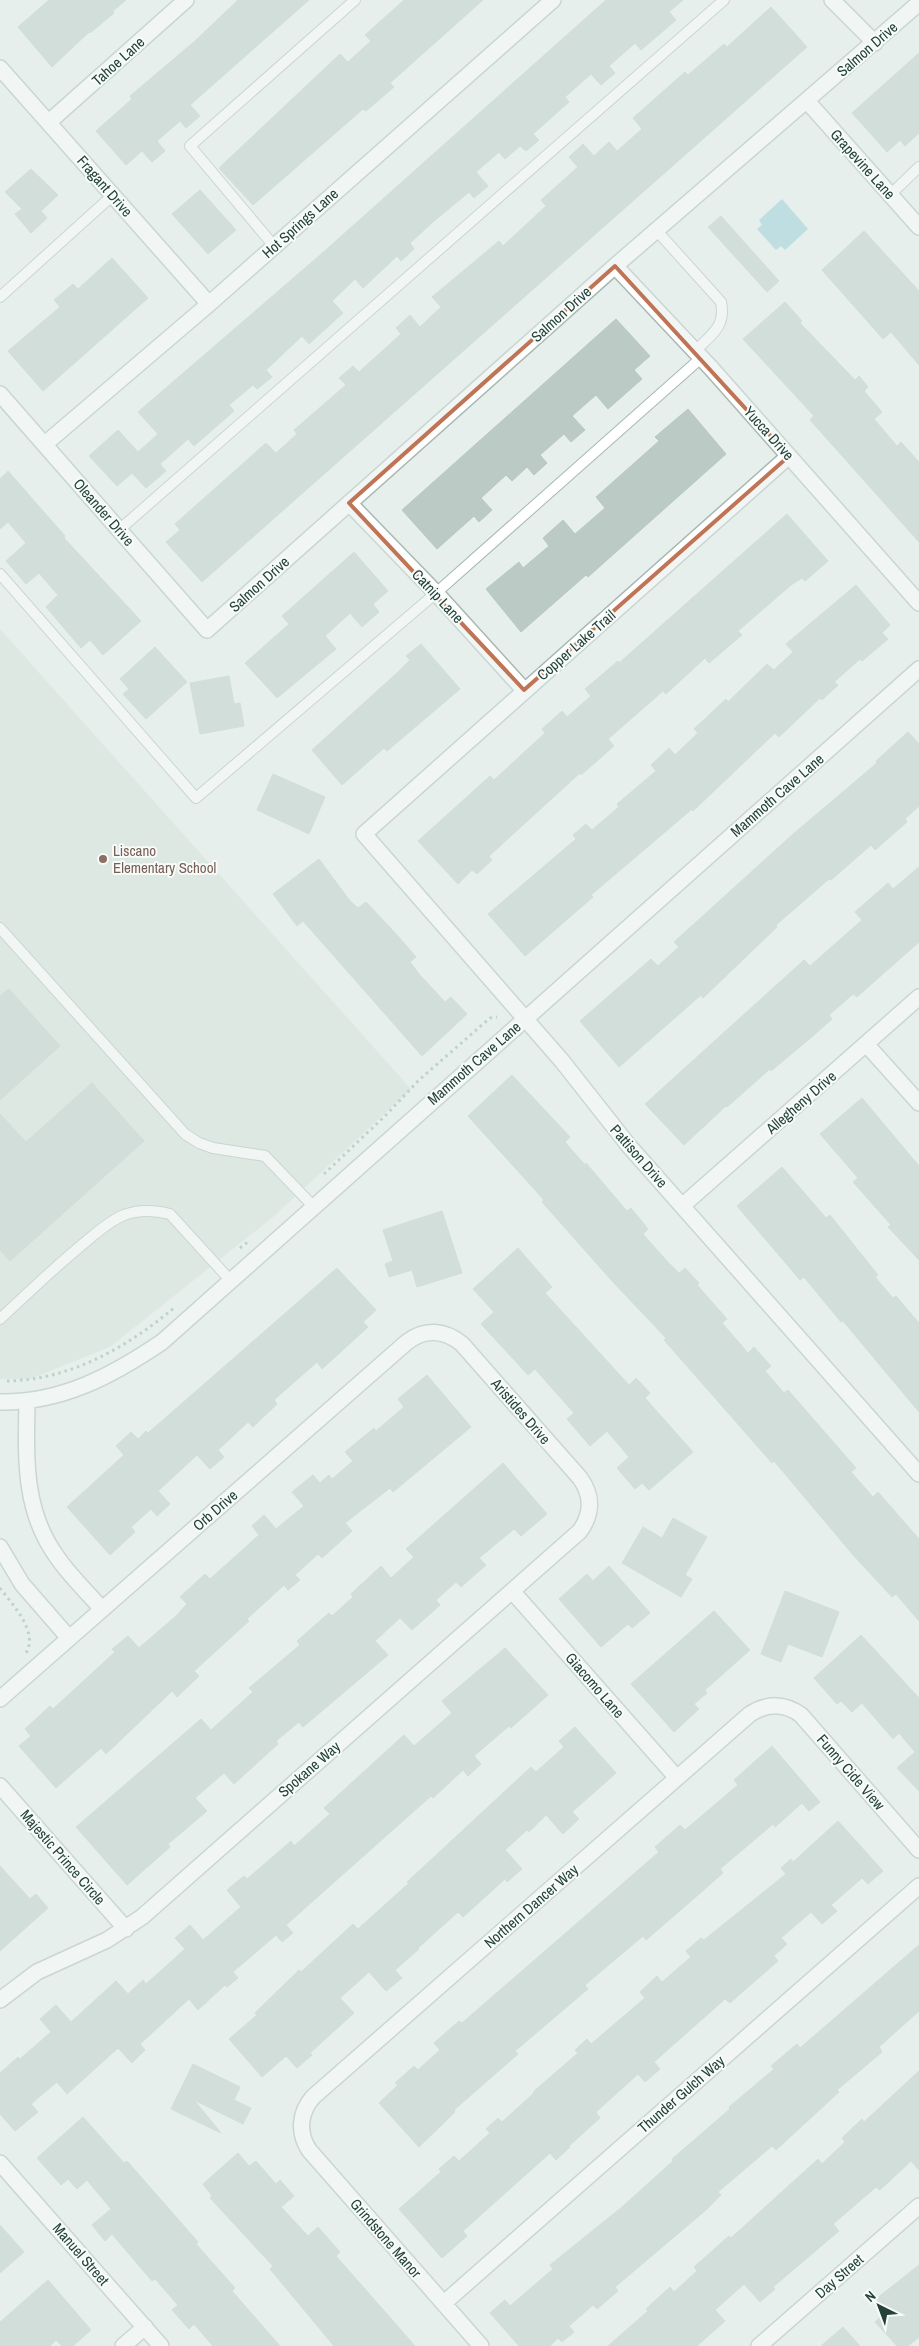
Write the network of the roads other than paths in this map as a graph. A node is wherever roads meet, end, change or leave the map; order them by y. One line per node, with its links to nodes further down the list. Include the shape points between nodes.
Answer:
1 (186, 0): 10 (street, Tahoe Lane)
2 (355, 0): 16 (lane, via 190,146)
3 (552, 0): 16 (street, Hot Springs Lane)
4 (724, 0): 25 (lane)
5 (832, 0): 7 (street)
6 (919, 3): 7 (street, Salmon Drive)
7 (876, 43): 9 (street, Salmon Drive)
8 (0, 68): 10 (street, Fragant Drive)
9 (807, 101): 13 (street, Grapevine Lane); 15 (street, Salmon Drive)
10 (49, 122): 12 (street, Fragant Drive)
11 (919, 167): 13 (lane)
12 (113, 195): 18 (lane); 19 (street, Fragant Drive)
13 (890, 195): 14 (street, Grapevine Lane)
14 (919, 227)
15 (657, 231): 17 (street, Salmon Drive); 20 (lane, via 721,302 723,314 719,327)
16 (274, 246): 19 (street, Hot Springs Lane)
17 (615, 266): 20 (street, Yucca Drive); 24 (street, Salmon Drive)
18 (0, 297)
19 (209, 304): 22 (street, Hot Springs Lane)
20 (698, 355): 23 (street, Yucca Drive); 27 (lane)
21 (0, 394): 22 (street, Oleander Drive)
22 (46, 444): 25 (street, Oleander Drive)
23 (789, 456): 28 (street, Yucca Drive); 31 (street, Copper Lake Trail)
24 (349, 503): 27 (street, Catnip Lane); 29 (street, Salmon Drive)
25 (120, 530): 29 (street, Oleander Drive)
26 (0, 574): 27 (lane, via 196,798)
27 (436, 593): 31 (street, Catnip Lane)
28 (919, 603)
29 (207, 630)
30 (919, 669): 35 (street, Mammoth Cave Lane)
31 (524, 690): 32 (street, Copper Lake Trail)
32 (364, 834): 35 (street, Pattison Drive)
33 (0, 928): 38 (lane, via 185,1134 213,1148 265,1156)
34 (919, 997): 36 (street, Allegheny Drive)
35 (524, 1018): 38 (street, Mammoth Cave Lane); 39 (street, Pattison Drive)
36 (866, 1044): 37 (street); 39 (street, Allegheny Drive)
37 (919, 1103)
38 (313, 1206): 40 (street, Mammoth Cave Lane)
39 (682, 1206): 45 (street, Pattison Drive)
40 (230, 1280): 41 (lane, via 170,1214 142,1211 124,1215 108,1224 64,1259); 44 (street, Mammoth Cave Lane, via 162,1342 124,1368 82,1386)
41 (0, 1319)
42 (436, 1332): 46 (street, Aristides Drive, via 450,1335 462,1344 580,1478 588,1491); 49 (street, Orb Drive, via 419,1334 411,1339)
43 (0, 1402): 44 (street, Mammoth Cave Lane)
44 (27, 1402): 49 (street, via 27,1476 34,1511 43,1535 57,1557)
45 (919, 1474)
46 (590, 1506): 48 (street, Spokane Way, via 580,1531)
47 (0, 1546): 50 (street, via 22,1584)
48 (512, 1591): 53 (street, Giacomo Lane); 57 (street, Spokane Way)
49 (102, 1610): 50 (street, Orb Drive)
50 (69, 1638): 51 (street, Orb Drive)
51 (0, 1699)
52 (776, 1706): 53 (street, Northern Dancer Way, via 762,1707 750,1714); 55 (street, Funny Cide View, via 795,1711 805,1719)
53 (677, 1778): 59 (street, Northern Dancer Way, via 313,2097 304,2110)
54 (0, 1786): 57 (street, Majestic Prince Circle)
55 (919, 1850)
56 (919, 1886): 62 (street, Thunder Gulch Way)
57 (126, 1929): 58 (street, Spokane Way, via 42,1969)
58 (0, 2000)
59 (301, 2124): 62 (street, Grindstone Manor, via 310,2150)
60 (0, 2163): 63 (street, Manuel Street)
61 (919, 2206): 67 (street, Day Street)
62 (444, 2303): 66 (street, Grindstone Manor)
63 (145, 2327): 64 (street); 65 (street, Manuel Street)
64 (123, 2346)
65 (161, 2346)
66 (482, 2346)
67 (759, 2346)

